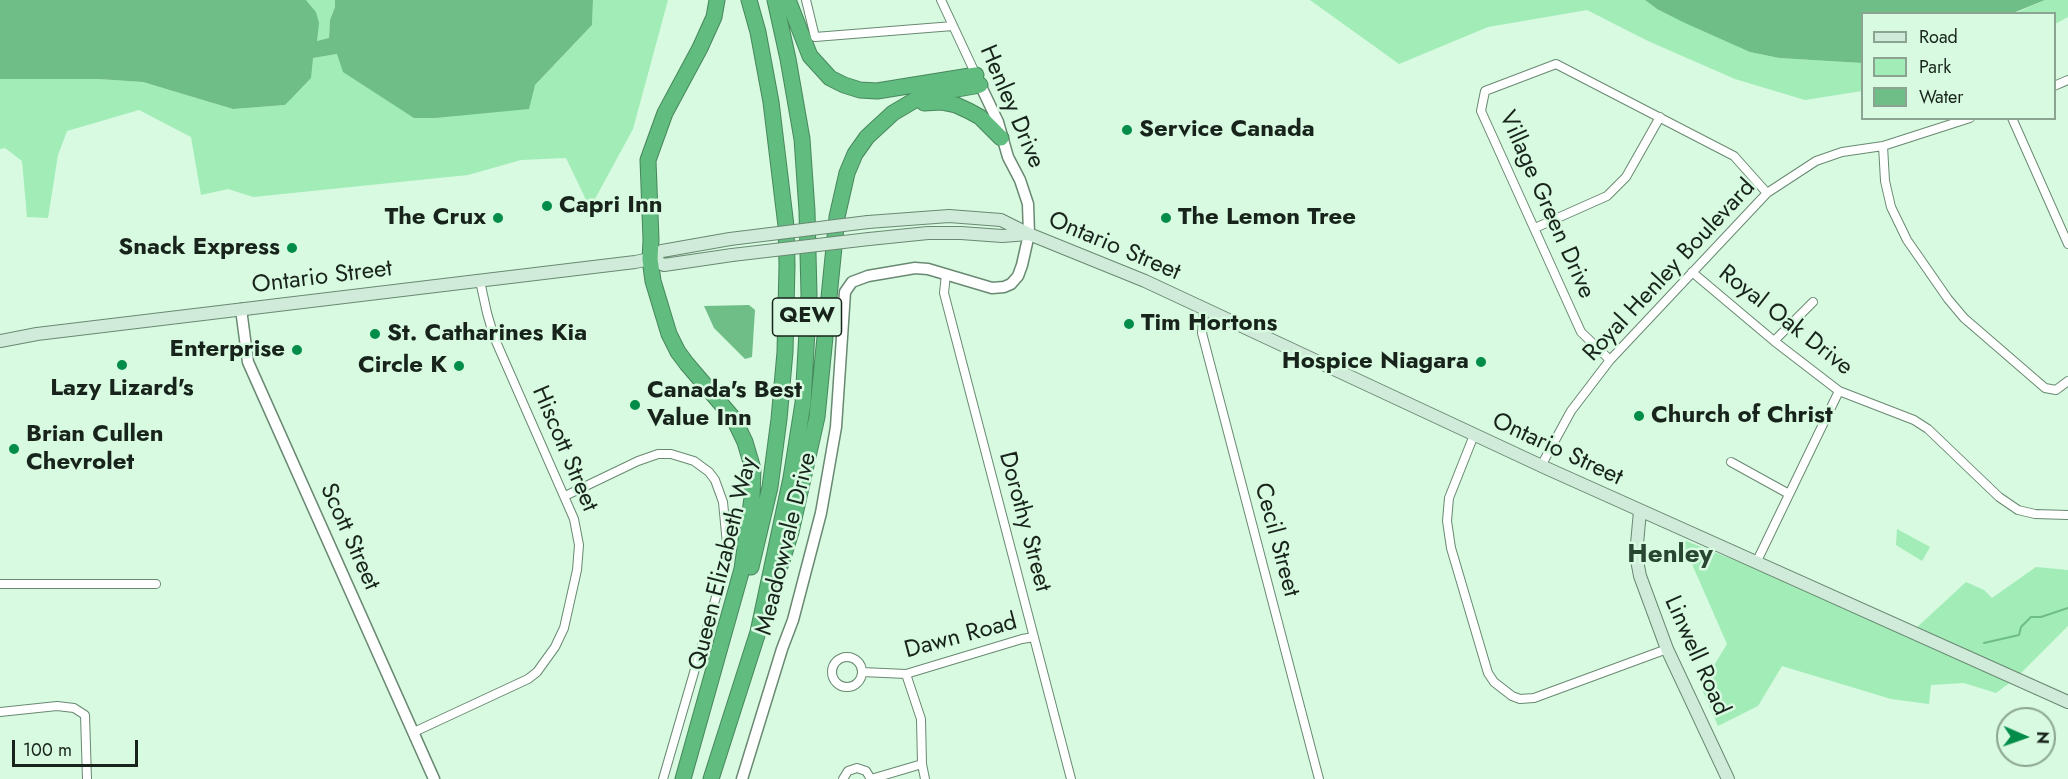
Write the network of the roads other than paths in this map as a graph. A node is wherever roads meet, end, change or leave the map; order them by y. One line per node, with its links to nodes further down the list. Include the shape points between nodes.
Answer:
1 (717, 0): 19 (highway, via 714,17 665,113 648,160)
2 (749, 0): 54 (highway, Queen Elizabeth Way / QEW, via 771,102 785,215 785,352 770,487 742,606)
3 (775, 0): 41 (highway, Queen Elizabeth Way / QEW, via 802,139 809,295 802,403 791,478)
4 (788, 0): 8 (highway, via 810,56 830,78 844,86 877,92)
5 (806, 0): 7 (street, via 815,37)
6 (942, 0): 7 (street, Henley Drive)
7 (953, 26): 8 (street, Henley Drive)
8 (978, 80): 9 (highway, via 915,100); 13 (street, Henley Drive, via 998,122)
9 (893, 113): 13 (highway, via 924,103 956,105 980,117); 41 (highway, via 855,154 843,184 817,417 791,532)
10 (1660, 117): 15 (street, Village Green Drive, via 1734,156); 16 (street, via 1626,177 1607,196); 16 (street, Village Green Drive, via 1556,64 1485,91 1482,111)
11 (1964, 120): 14 (street, Royal Henley Boulevard)
12 (2013, 120): 18 (street)
13 (1001, 138): 17 (street, Henley Drive, via 1028,204)
14 (1883, 146): 15 (street, Royal Henley Boulevard, via 1842,152 1816,161); 29 (street, via 1884,181 1891,207 1907,240 1948,299 1964,318 2045,388 2055,390)
15 (1767, 193): 20 (street, Royal Henley Boulevard)
16 (1534, 228): 28 (street, Village Green Drive, via 1581,332)
17 (1029, 234): 19 (main road, Ontario Street, bridge, via 928,233 664,265); 19 (main road, Ontario Street, bridge, via 1001,220 949,216 730,239 662,250); 21 (street, Meadowvale Drive, via 1018,276 1011,284 992,288); 25 (main road, Ontario Street)
18 (2068, 244)
19 (650, 259): 22 (main road, Ontario Street); 53 (highway, via 669,334 687,364 734,419 753,469 742,569)
20 (1692, 272): 27 (street, Royal Oak Drive); 28 (street, Royal Henley Boulevard)
21 (946, 274): 42 (street, Dorothy Street, via 944,293); 56 (street, Meadowvale Drive, via 928,269 892,271 852,282 845,292 836,427 821,513 793,620)
22 (480, 281): 24 (main road, Ontario Street); 35 (street, Hiscott Street, via 494,337)
23 (1813, 302): 27 (street)
24 (241, 309): 26 (main road, Ontario Street); 48 (street, Scott Street, via 248,362)
25 (1204, 309): 31 (main road, Ontario Street); 61 (street, Cecil Street, via 1202,333)
26 (0, 341)
27 (1774, 341): 30 (street, Royal Oak Drive)
28 (1610, 360): 33 (street, Royal Henley Boulevard, via 1571,411)
29 (2068, 381)
30 (1839, 391): 34 (street); 37 (street, Royal Oak Drive, via 1928,429 1999,497 2018,510)
31 (1474, 435): 33 (main road, Ontario Street); 43 (street, via 1449,498 1447,521 1454,559 1494,682 1512,696 1534,698)
32 (1731, 462): 34 (street)
33 (1541, 466): 36 (main road, Ontario Street)
34 (1789, 494): 38 (street)
35 (565, 496): 48 (street, Hiscott Street, via 579,545 564,628 555,647 528,679); 52 (street, via 638,461 671,454 694,461 710,472 723,502 725,566)
36 (1640, 511): 38 (main road, Ontario Street); 43 (main road, Linwell Road, via 1636,555 1640,576)
37 (2068, 515)
38 (1755, 563): 46 (main road, Ontario Street)
39 (0, 584): 40 (street)
40 (156, 584)
41 (758, 632): 55 (highway, Queen Elizabeth Way / QEW)
42 (1034, 637): 45 (street, Dawn Road); 60 (street, Dorothy Street)
43 (1667, 648): 62 (main road, Linwell Road)
44 (862, 672): 45 (street, Dawn Road)
45 (906, 674): 49 (street, via 921,719)
46 (2068, 702)
47 (0, 712): 50 (street, via 57,706 74,708 85,715)
48 (414, 732): 51 (street, Scott Street)
49 (922, 764): 58 (street); 59 (street)
50 (87, 779)
51 (434, 779)
52 (663, 779)
53 (683, 779)
54 (690, 779)
55 (711, 779)
56 (742, 779)
57 (843, 779): 58 (street, via 848,771 857,768 866,771)
58 (871, 779)
59 (926, 779)
60 (1071, 779)
61 (1319, 779)
62 (1728, 779)

